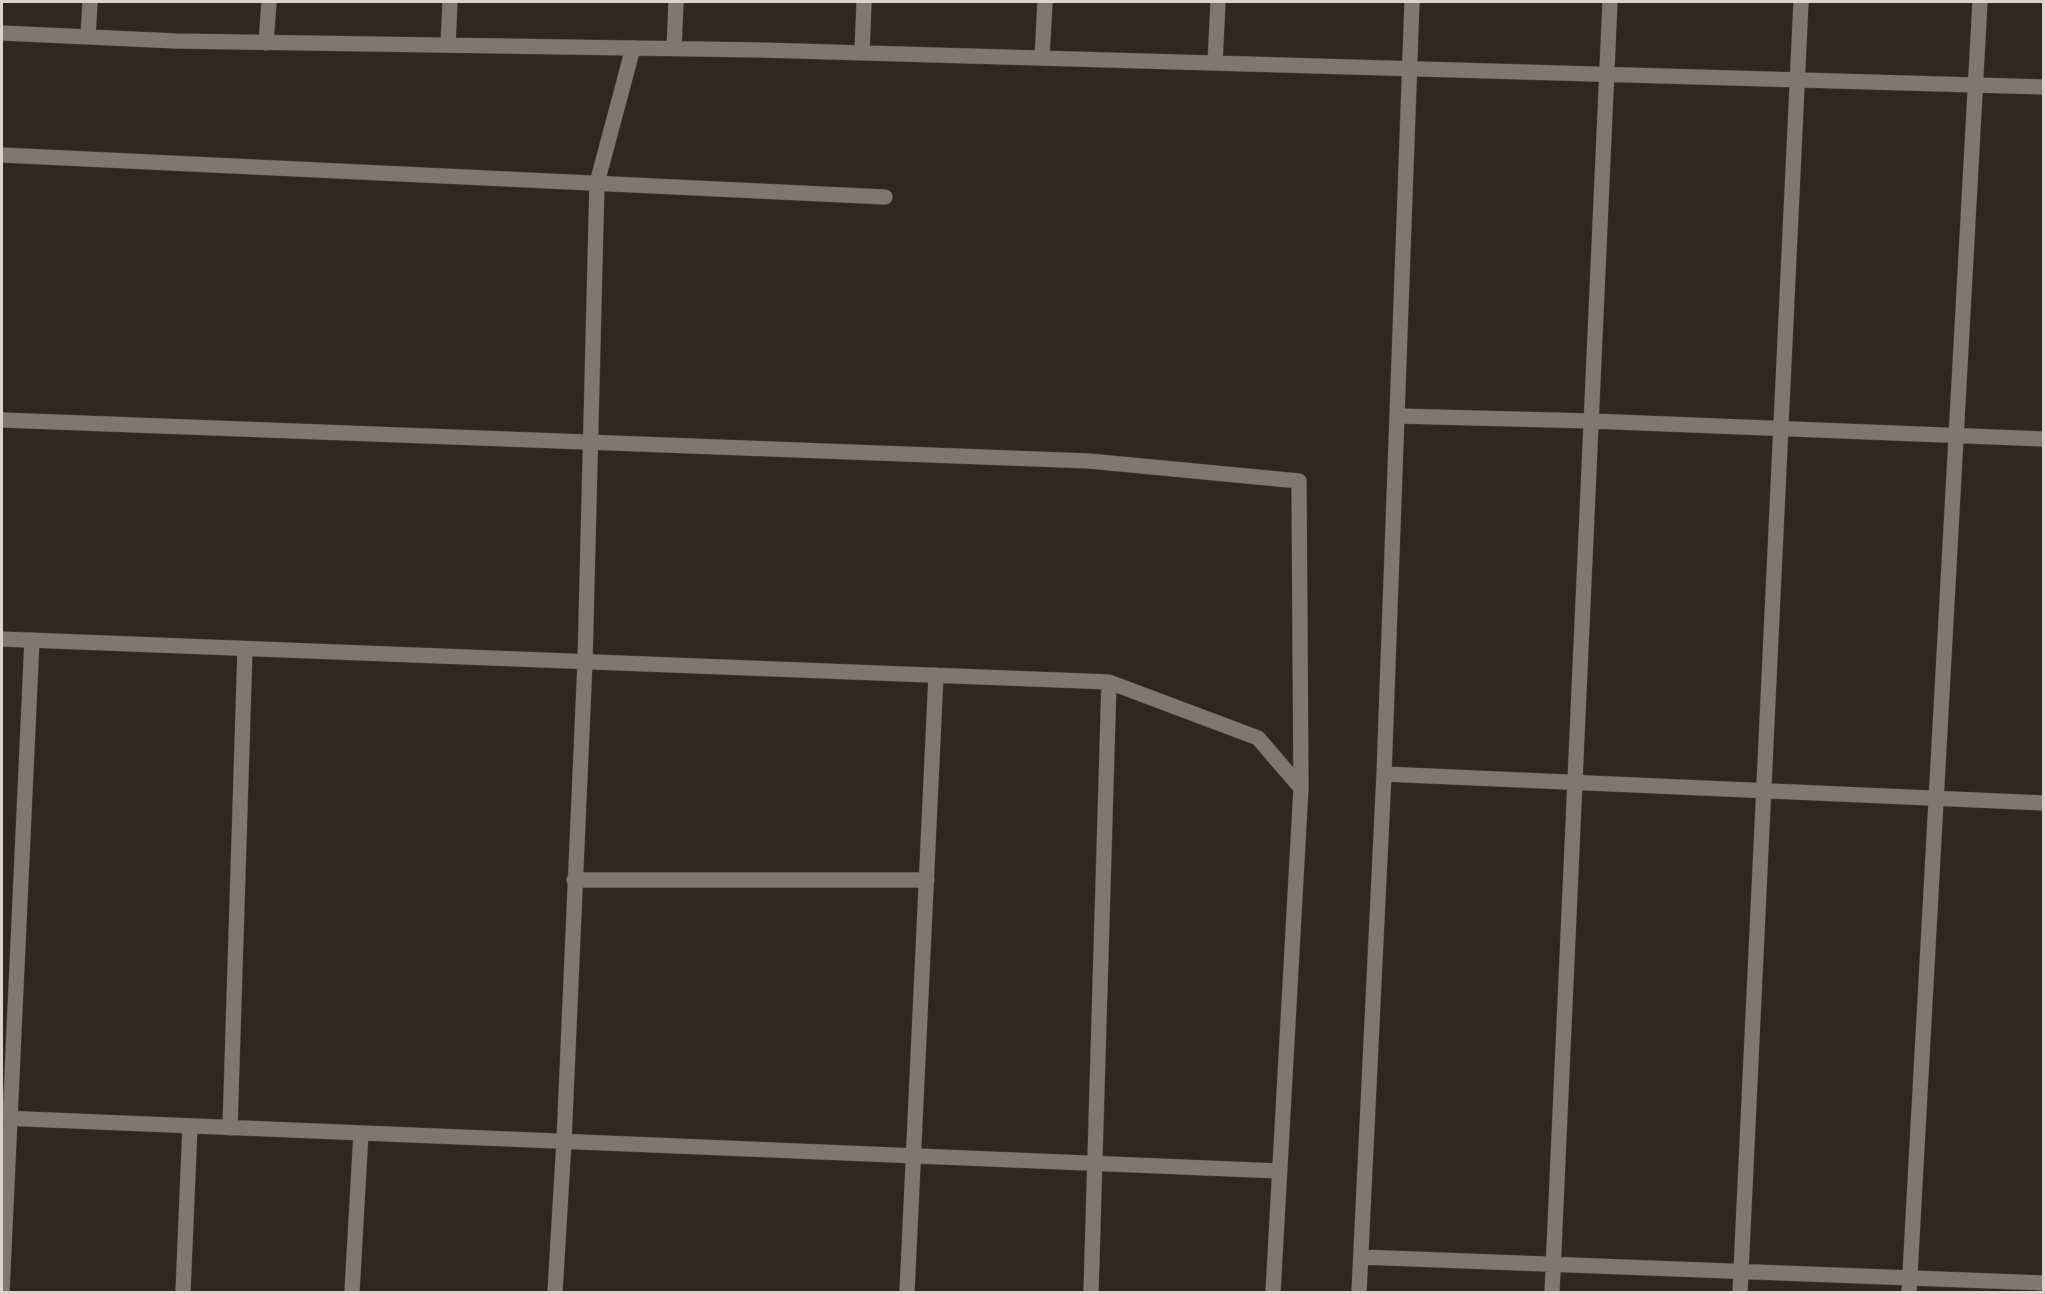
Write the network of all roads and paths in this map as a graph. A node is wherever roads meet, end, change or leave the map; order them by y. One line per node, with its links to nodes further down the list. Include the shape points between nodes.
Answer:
1 (90, 2): 13 (street)
2 (269, 2): 14 (street)
3 (450, 2): 15 (street)
4 (676, 2): 17 (street)
5 (864, 2): 18 (street)
6 (1045, 2): 19 (street)
7 (1218, 2): 20 (street)
8 (1412, 2): 21 (street)
9 (1610, 2): 22 (street)
10 (1801, 2): 23 (street)
11 (1980, 2): 24 (street)
12 (2, 33): 13 (street)
13 (88, 37): 14 (street)
14 (266, 43): 15 (street)
15 (448, 45): 16 (street)
16 (633, 48): 17 (street); 27 (street)
17 (674, 49): 18 (street)
18 (862, 53): 19 (street)
19 (1042, 58): 20 (street)
20 (1215, 63): 21 (street)
21 (1409, 69): 22 (street); 29 (street)
22 (1608, 75): 23 (street); 31 (street)
23 (1797, 80): 24 (street); 32 (street)
24 (1976, 85): 25 (street); 33 (street)
25 (2043, 87)
26 (2, 155): 27 (street)
27 (597, 183): 28 (street); 35 (street)
28 (885, 197)
29 (1397, 416): 31 (street); 42 (street)
30 (2, 420): 35 (street)
31 (1591, 421): 32 (street); 43 (street)
32 (1781, 428): 33 (street); 45 (street)
33 (1956, 435): 34 (street); 46 (street)
34 (2043, 439)
35 (590, 442): 39 (street); 44 (street, via 1089,461 1299,481)
36 (2, 639): 37 (street)
37 (32, 640): 38 (street); 50 (street)
38 (245, 649): 39 (street); 52 (street)
39 (585, 662): 40 (street); 48 (street)
40 (936, 675): 41 (street); 49 (street)
41 (1109, 682): 44 (street, via 1258,738); 56 (street)
42 (1384, 774): 43 (street); 58 (street)
43 (1575, 782): 45 (street); 59 (street)
44 (1301, 788): 57 (street)
45 (1764, 790): 46 (street); 60 (street)
46 (1936, 798): 47 (street); 62 (street)
47 (2043, 803)
48 (574, 880): 49 (street); 54 (street)
49 (927, 880): 55 (street)
50 (6, 1118): 51 (street); 63 (street)
51 (190, 1126): 52 (street); 64 (street)
52 (230, 1128): 53 (street)
53 (361, 1133): 54 (street); 65 (street)
54 (564, 1141): 55 (street); 66 (street)
55 (913, 1156): 56 (street); 67 (street)
56 (1096, 1164): 57 (street); 68 (street)
57 (1279, 1171): 69 (street)
58 (1361, 1257): 59 (street); 70 (street)
59 (1553, 1264): 60 (street); 71 (street)
60 (1741, 1272): 62 (street); 72 (street)
61 (2043, 1283): 62 (street)
62 (1909, 1285)
63 (2, 1293)
64 (183, 1293)
65 (352, 1293)
66 (555, 1293)
67 (907, 1293)
68 (1091, 1293)
69 (1273, 1293)
70 (1359, 1293)
71 (1552, 1293)
72 (1740, 1293)

